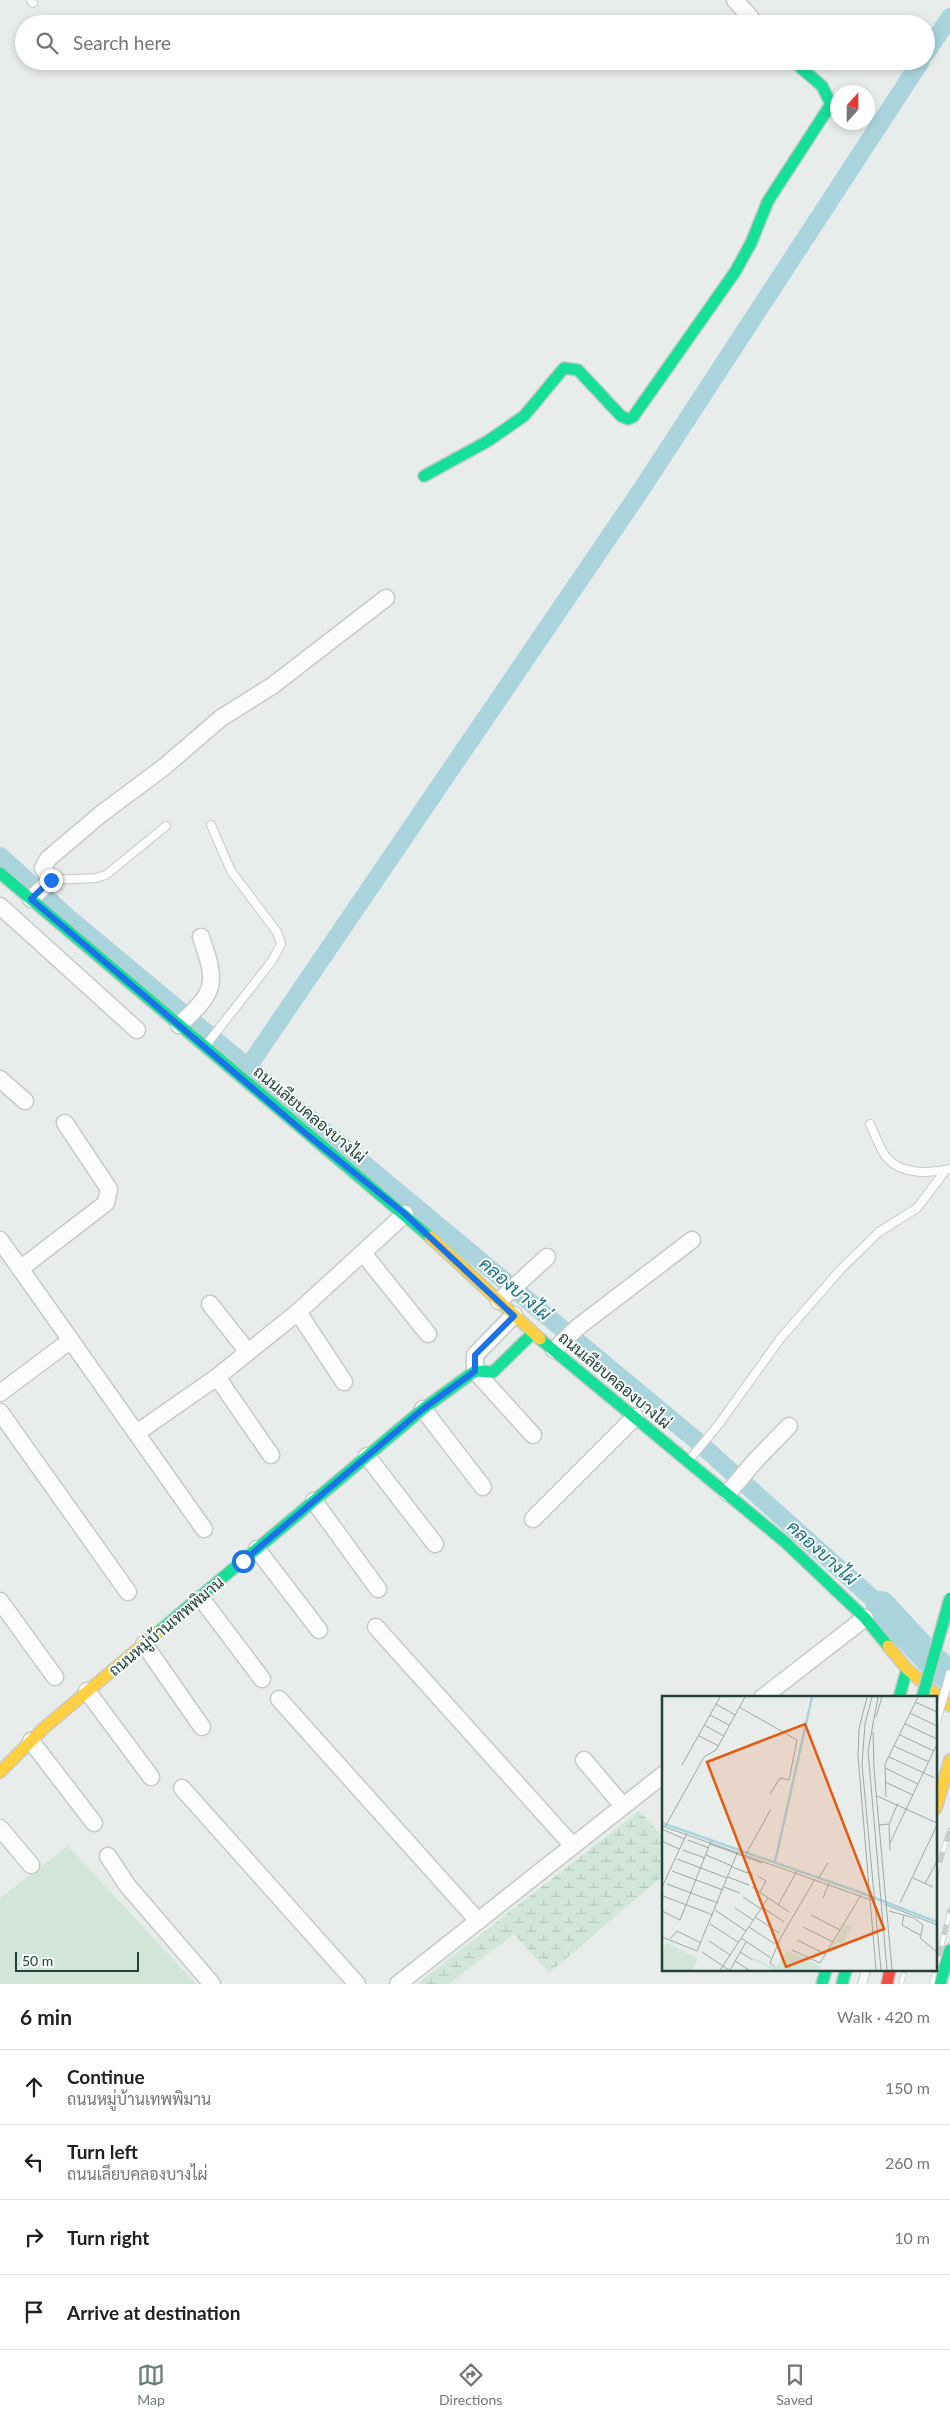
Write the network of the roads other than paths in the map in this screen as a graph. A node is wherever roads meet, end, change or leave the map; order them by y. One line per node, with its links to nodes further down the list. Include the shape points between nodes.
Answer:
1 (735, 0): 2 (street)
2 (748, 15)
3 (801, 70): 4 (main road, via 826,88 831,104 768,201 736,272 633,417 621,416 578,370 564,368 524,416)
4 (424, 476)
5 (386, 598): 9 (street, via 272,686 220,718 164,767 68,842 44,866)
6 (211, 825): 14 (lane, via 231,871 280,938 281,944 272,961)
7 (166, 826): 9 (lane, via 106,874)
8 (0, 873): 9 (main road, ถนนเลียบคลองบางไผ่)
9 (42, 889): 12 (main road, ถนนเลียบคลองบางไผ่)
10 (0, 906): 13 (street)
11 (201, 937): 12 (street, via 212,967 212,980 205,998)
12 (183, 1022): 14 (main road, ถนนเลียบคลองบางไผ่)
13 (137, 1030)
14 (208, 1043): 20 (main road, ถนนเลียบคลองบางไผ่)
15 (0, 1079): 16 (street)
16 (25, 1101)
17 (65, 1123): 25 (street, via 109,1188 109,1196 106,1203 89,1217)
18 (870, 1124): 19 (lane, via 887,1159 901,1168 925,1172)
19 (948, 1169): 47 (lane, via 917,1208 879,1232 841,1268 780,1339)
20 (405, 1214): 23 (street); 26 (main road, ถนนเลียบคลองบางไผ่)
21 (0, 1240): 25 (street)
22 (692, 1240): 33 (street)
23 (363, 1253): 28 (street); 31 (street)
24 (547, 1257): 26 (street)
25 (20, 1268): 32 (street)
26 (502, 1298): 29 (main road, ถนนเลียบคลองบางไผ่)
27 (210, 1304): 34 (street)
28 (298, 1312): 34 (street); 37 (street)
29 (514, 1316): 30 (main road, ถนนเลียบคลองบางไผ่); 35 (street, via 475,1355)
30 (533, 1332): 33 (main road, ถนนเลียบคลองบางไผ่); 35 (main road, ถนนหมู่บ้านเทพพิมาน, via 493,1372)
31 (428, 1334)
32 (71, 1340): 38 (street); 43 (street)
33 (557, 1346): 41 (main road, ถนนเลียบคลองบางไผ่)
34 (248, 1352): 36 (street)
35 (475, 1371): 39 (main road, ถนนหมู่บ้านเทพพิมาน); 44 (street)
36 (216, 1376): 43 (street); 45 (street)
37 (344, 1382)
38 (0, 1393)
39 (423, 1409): 46 (main road, ถนนหมู่บ้านเทพพิมาน); 48 (street)
40 (0, 1412): 56 (street)
41 (635, 1417): 47 (main road, ถนนเลียบคลองบางไผ่); 51 (street)
42 (789, 1426): 49 (street)
43 (138, 1432): 52 (street)
44 (533, 1435)
45 (271, 1455)
46 (367, 1456): 50 (main road, ถนนหมู่บ้านเทพพิมาน); 53 (street)
47 (692, 1457): 49 (main road, ถนนเลียบคลองบางไผ่)
48 (484, 1487)
49 (730, 1490): 60 (main road, ถนนเลียบคลองบางไผ่)
50 (314, 1501): 54 (main road, ถนนหมู่บ้านเทพพิมาน); 55 (street)
51 (534, 1519)
52 (204, 1529)
53 (435, 1544)
54 (256, 1549): 57 (main road, ถนนหมู่บ้านเทพพิมาน); 62 (street)
55 (378, 1589)
56 (128, 1592)
57 (201, 1598): 63 (main road, ถนนหมู่บ้านเทพพิมาน); 67 (street)
58 (950, 1598): 71 (main road, bridge)
59 (0, 1600): 66 (street)
60 (865, 1618): 64 (main road, ถนนเลียบคลองบางไผ่); 69 (street)
61 (376, 1627): 87 (street)
62 (319, 1630)
63 (144, 1644): 68 (main road, ถนนหมู่บ้านเทพพิมาน); 75 (street)
64 (907, 1669): 70 (main road); 73 (main road, ถนนเลียบคลองบางไผ่)
65 (950, 1674): 74 (lane, bridge)
66 (55, 1677)
67 (262, 1679)
68 (87, 1691): 76 (main road, ถนนหมู่บ้านเทพพิมาน); 81 (street)
69 (765, 1696)
70 (900, 1696)
71 (923, 1696)
72 (279, 1699): 90 (street)
73 (950, 1706)
74 (938, 1714)
75 (202, 1726)
76 (31, 1741): 79 (main road, ถนนหมู่บ้านเทพพิมาน); 85 (street)
77 (584, 1760): 84 (street)
78 (950, 1760): 83 (main road)
79 (0, 1772)
80 (662, 1776): 84 (street)
81 (151, 1777)
82 (182, 1788): 93 (street)
83 (938, 1802)
84 (623, 1806): 87 (street)
85 (94, 1823)
86 (0, 1828): 89 (street)
87 (572, 1845): 90 (street)
88 (108, 1856): 92 (street, via 126,1885)
89 (31, 1865)
90 (478, 1921): 94 (street)
91 (950, 1950): 95 (main road)
92 (212, 1984)
93 (357, 1984)
94 (398, 1984)
95 (940, 1984)

